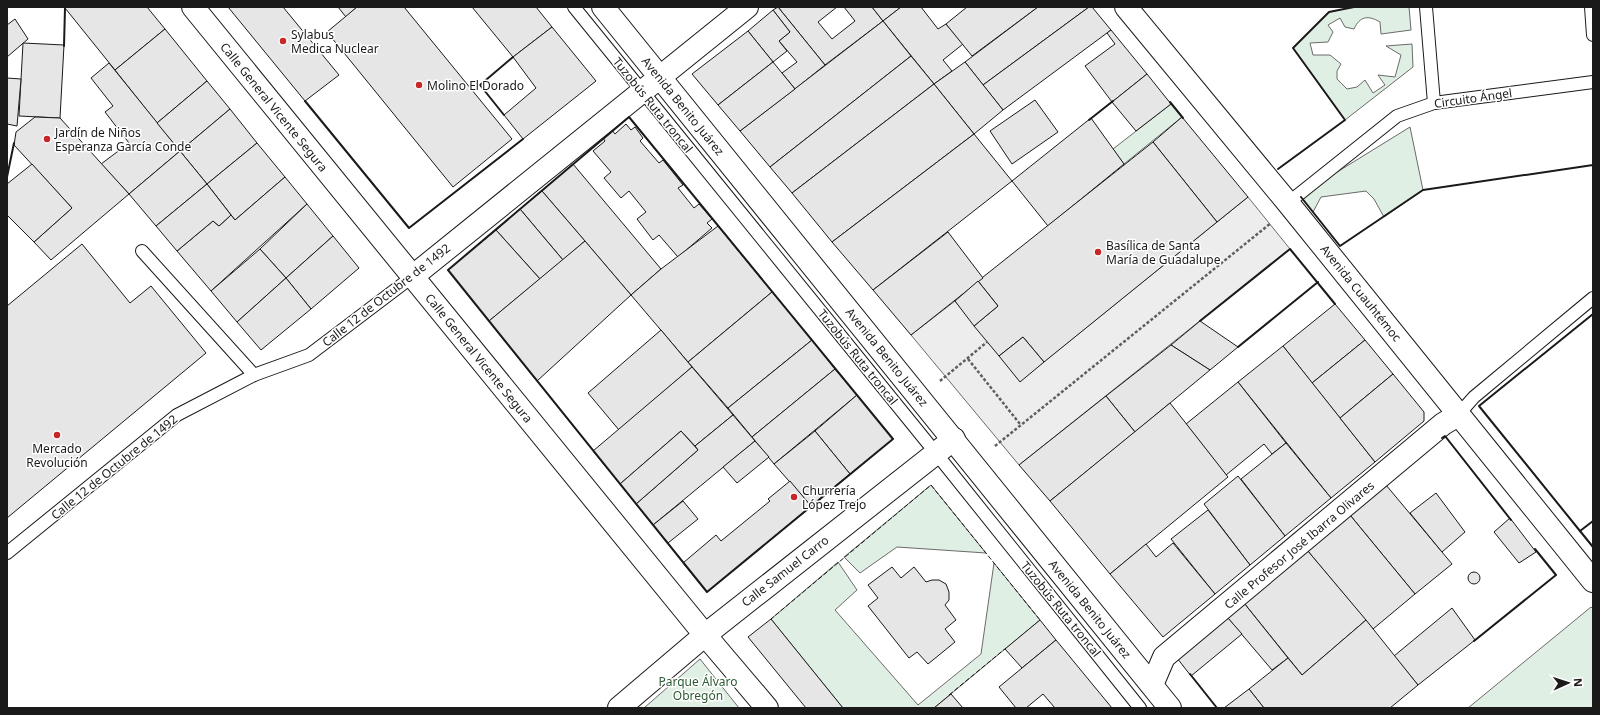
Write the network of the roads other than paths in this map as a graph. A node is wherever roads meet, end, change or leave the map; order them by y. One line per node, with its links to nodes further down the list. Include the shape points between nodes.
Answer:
1 (193, 7): 15 (street, Calle General Vicente Segura)
2 (574, 7): 11 (lane, Tuzobús Ruta troncal)
3 (603, 7): 9 (street, Avenida Benito Juárez)
4 (747, 7): 9 (street, Calle 12 de Octubre de 1492)
5 (1126, 7): 13 (street, Avenida Cuauhtémoc)
6 (1426, 7): 12 (lane)
7 (1590, 7): 8 (lane)
8 (1593, 34)
9 (659, 77): 11 (street, Calle 12 de Octubre de 1492); 19 (street, Avenida Benito Juárez)
10 (1593, 82): 12 (lane, Circuito Ángel)
11 (642, 92): 15 (street, Calle 12 de Octubre de 1492); 20 (lane, Tuzobús Ruta troncal)
12 (1434, 103): 13 (lane, Circuito Ángel, via 1397,116)
13 (1288, 203): 18 (street, Avenida Cuauhtémoc)
14 (142, 251): 17 (lane)
15 (412, 277): 17 (lane, Calle 12 de Octubre de 1492, via 309,355); 23 (street, Calle General Vicente Segura)
16 (1593, 298): 18 (lane, via 1474,397)
17 (254, 375): 21 (lane, Calle 12 de Octubre de 1492, via 177,415)
18 (1458, 415): 22 (street, Avenida Cuauhtémoc); 24 (street, Calle Profesor José Ibarra Olivares, via 1443,424 1164,656)
19 (954, 439): 20 (street, Calle Samuel Carro); 24 (street, Avenida Benito Juárez)
20 (935, 452): 23 (street, Calle Samuel Carro); 27 (lane, Tuzobús Ruta troncal)
21 (7, 553)
22 (1593, 581)
23 (705, 634): 25 (street, Calle Samuel Carro); 26 (street, Calle General Vicente Segura)
24 (1152, 685): 28 (street, Avenida Benito Juárez)
25 (619, 708)
26 (766, 708)
27 (1140, 708)
28 (1170, 708)

